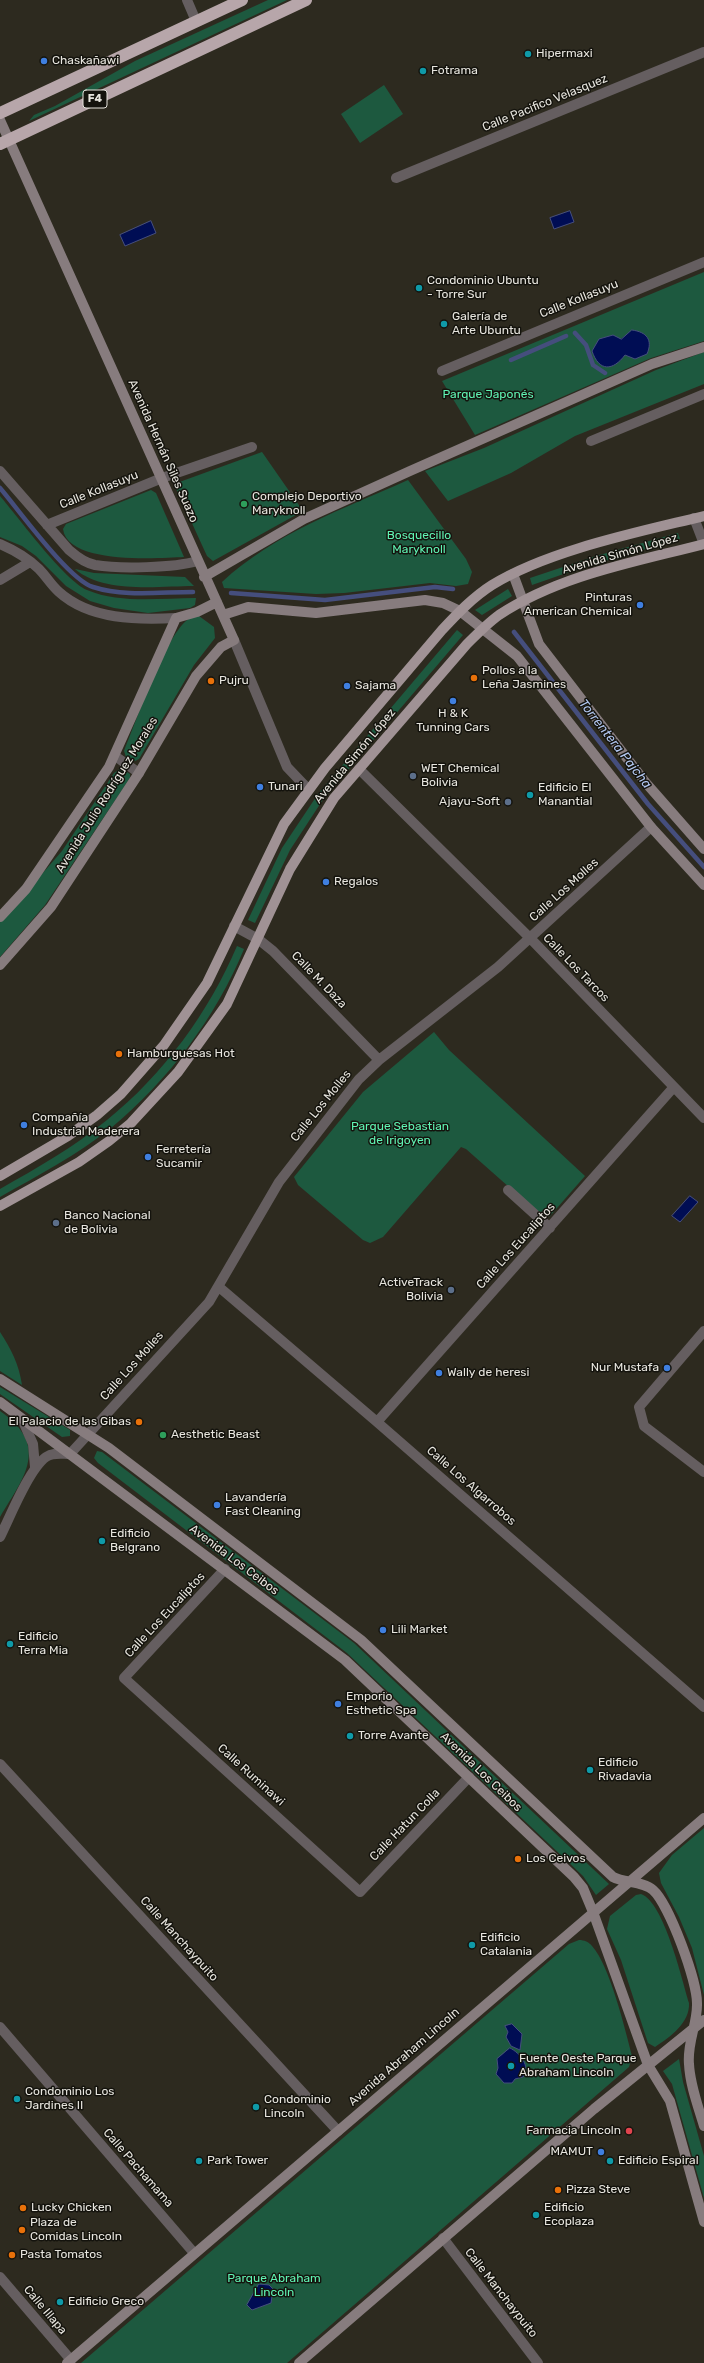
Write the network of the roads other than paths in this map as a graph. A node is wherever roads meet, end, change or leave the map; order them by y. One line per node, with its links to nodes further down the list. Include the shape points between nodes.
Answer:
1 (187, 0): 4 (street)
2 (242, 0): 4 (highway, F4)
3 (306, 0): 8 (highway, F4)
4 (196, 21): 6 (highway, F4)
5 (704, 52): 9 (street, Calle Pacifico Velasquez)
6 (0, 113)
7 (0, 120): 8 (street, Avenida Hernán Siles Suazo)
8 (4, 142): 17 (street, Avenida Hernán Siles Suazo)
9 (396, 178)
10 (704, 262): 12 (street, Calle Kollasuyu)
11 (704, 348): 25 (street, via 652,364 304,519)
12 (442, 371)
13 (704, 394): 14 (street)
14 (591, 441)
15 (252, 447): 17 (street, Calle Kollasuyu)
16 (0, 471): 19 (street)
17 (162, 478): 19 (street, Calle Kollasuyu); 22 (street, Avenida Hernán Siles Suazo)
18 (699, 517): 21 (street); 24 (main road, Avenida Simón López, via 572,551)
19 (46, 526): 22 (street, via 69,550 82,560 95,565 182,566)
20 (0, 544): 23 (street)
21 (704, 544): 27 (main road, Avenida Simón López, via 572,580)
22 (197, 560): 25 (street, Avenida Hernán Siles Suazo)
23 (30, 562): 26 (street); 31 (street, via 60,592 78,604 100,613 139,620)
24 (513, 574): 27 (street); 29 (main road, Avenida Simón López, via 492,585)
25 (204, 577): 28 (street, Avenida Hernán Siles Suazo)
26 (0, 580)
27 (524, 601): 32 (main road, Avenida Simón López); 39 (street, via 539,644 646,783)
28 (217, 602): 30 (street, Avenida Hernán Siles Suazo); 31 (street, via 197,612)
29 (460, 611): 30 (street, via 444,603 425,600 316,613 248,607); 32 (street); 37 (main road, Avenida Simón López)
30 (223, 615): 33 (street, Avenida Hernán Siles Suazo)
31 (176, 618): 34 (street, Avenida Julio Rodríguez Morales)
32 (483, 628): 35 (main road, Avenida Simón López); 38 (street, via 517,656)
33 (234, 640): 36 (street, Avenida Julio Rodríguez Morales, via 221,647 196,676); 37 (street, Avenida Hernán Siles Suazo, via 287,767)
34 (115, 756): 36 (street); 41 (street, Avenida Julio Rodríguez Morales, via 53,852)
35 (359, 769): 43 (street, Calle Los Tarcos); 44 (main road, Avenida Simón López, via 334,798 310,835 290,869)
36 (139, 773): 45 (street, Avenida Julio Rodríguez Morales, via 51,907)
37 (308, 789): 42 (main road, Avenida Simón López, via 284,824)
38 (651, 827): 40 (street); 43 (street, Calle Los Molles)
39 (704, 849)
40 (704, 885)
41 (0, 917)
42 (234, 926): 44 (street, Calle M. Daza); 49 (main road, Avenida Simón López, via 207,983 164,1045 140,1074 97,1115 68,1136)
43 (530, 938): 46 (street, Calle Los Molles, via 498,967); 47 (street, Calle Los Tarcos)
44 (258, 939): 46 (street, Calle M. Daza, via 273,951); 51 (main road, Avenida Simón López, via 227,1004 182,1066 131,1123 79,1162)
45 (0, 965)
46 (379, 1060): 53 (street, Calle Los Molles, via 359,1079 279,1182)
47 (673, 1088): 48 (street, Calle Los Tarcos); 52 (street, Calle Los Eucaliptos)
48 (704, 1118)
49 (0, 1176)
50 (508, 1190): 52 (street)
51 (0, 1206)
52 (550, 1228): 58 (street, Calle Los Eucaliptos)
53 (219, 1287): 58 (street, Calle Los Algarrobos); 59 (street, Calle Los Molles)
54 (704, 1331): 62 (street, via 639,1407 644,1426)
55 (0, 1379): 59 (street, Avenida Los Ceibos)
56 (0, 1402): 57 (street, Avenida Los Ceibos)
57 (22, 1420): 60 (street, Avenida Los Ceibos); 61 (street, via 33,1444)
58 (377, 1422): 66 (street, Calle Los Algarrobos)
59 (89, 1434): 60 (street, Calle Los Molles); 70 (street, Avenida Los Ceibos, via 361,1640 613,1877)
60 (70, 1454): 61 (street, via 57,1453); 64 (street, Avenida Los Ceibos)
61 (35, 1467): 63 (street)
62 (704, 1472)
63 (0, 1537)
64 (226, 1569): 65 (street, Calle Los Eucaliptos); 68 (street, Avenida Los Ceibos, via 345,1660)
65 (124, 1678): 71 (street, Calle Ruminawi)
66 (704, 1707)
67 (0, 1764): 78 (street, Calle Manchaypuito)
68 (469, 1777): 71 (street, Calle Hatun Colla); 72 (street, Avenida Los Ceibos, via 574,1878 583,1888)
69 (704, 1818): 70 (street, Avenida Abraham Lincoln)
70 (628, 1882): 72 (street, Avenida Abraham Lincoln); 75 (street, Avenida Los Ceibos, via 652,1890 658,1896 679,1939 697,1996 697,2012)
71 (360, 1892)
72 (594, 1912): 76 (street, Avenida Los Ceibos); 78 (street, Avenida Abraham Lincoln)
73 (704, 2020): 75 (street)
74 (0, 2027): 81 (street, Calle Pachamama)
75 (692, 2030): 76 (street); 77 (street, Avenida Los Ceibos, via 688,2048 689,2067)
76 (648, 2065): 79 (street, Avenida Los Ceibos, via 670,2101); 80 (street)
77 (704, 2126)
78 (338, 2132): 81 (street, Avenida Abraham Lincoln)
79 (704, 2222)
80 (443, 2238): 84 (street); 85 (street, Calle Manchaypuito)
81 (194, 2253): 83 (street, Avenida Abraham Lincoln)
82 (0, 2277): 83 (street, Calle Illapa)
83 (69, 2361)
84 (299, 2363)
85 (538, 2363)

